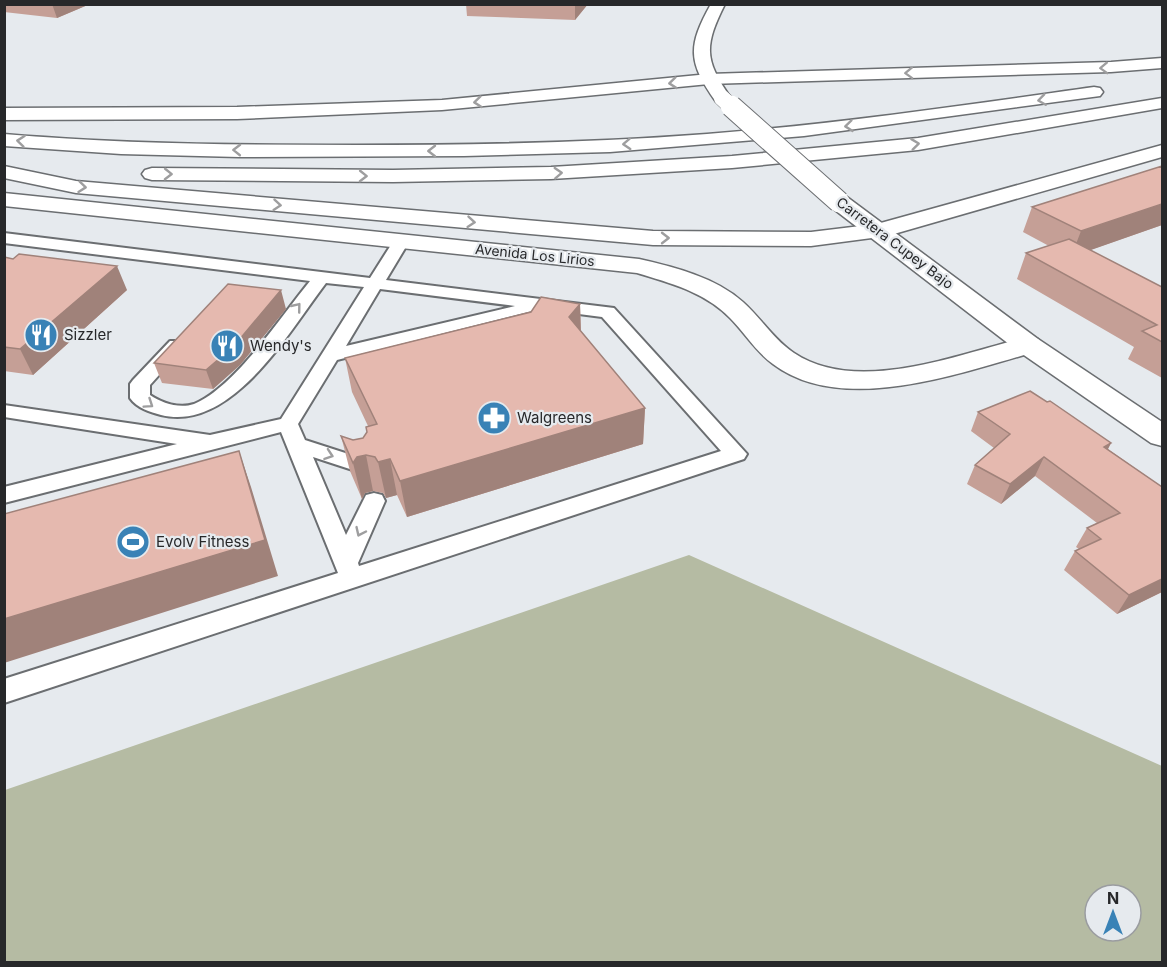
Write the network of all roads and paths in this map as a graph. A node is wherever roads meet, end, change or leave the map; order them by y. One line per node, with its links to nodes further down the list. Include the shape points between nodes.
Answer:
1 (718, 4): 3 (main road, Carretera Cupey Bajo, via 699,47 700,64)
2 (1162, 63): 3 (main road, one-way to 3, via 1111,68)
3 (709, 79): 6 (main road, one-way to 6, via 442,105 237,113); 12 (main road, Carretera Cupey Bajo, bridge, via 722,98 839,202)
4 (1117, 89): 7 (main road, one-way to 7, via 876,123 706,140 570,147 277,151)
5 (1162, 103): 9 (main road, one-way to 5, via 142,174 551,173 732,162 918,144)
6 (4, 114)
7 (4, 140)
8 (1162, 151): 12 (main road)
9 (4, 166)
10 (4, 172): 12 (main road, one-way to 12, via 76,187 653,238 811,239)
11 (4, 199): 13 (main road, Avenida Los Lirios)
12 (879, 231): 21 (main road, Carretera Cupey Bajo)
13 (402, 240): 17 (lane); 21 (main road, Avenida Los Lirios, via 639,266 683,279 725,299 785,360 802,370 832,378 927,373)
14 (9, 242): 15 (lane)
15 (250, 267): 16 (lane); 18 (lane)
16 (322, 276): 17 (lane); 20 (lane, one-way to 16, via 141,384 140,398 156,409 172,412 201,408 220,396 238,380)
17 (374, 282): 19 (lane); 22 (lane)
18 (234, 284)
19 (544, 304): 22 (lane); 30 (lane, via 608,312 736,454)
20 (187, 334)
21 (1028, 345): 25 (main road, Carretera Cupey Bajo)
22 (329, 357): 24 (lane)
23 (4, 411): 26 (lane)
24 (292, 434): 26 (lane); 27 (lane, one-way to 27); 30 (lane)
25 (1162, 436)
26 (210, 442): 28 (lane)
27 (362, 466)
28 (4, 495)
29 (374, 501): 30 (lane, one-way to 30)
30 (349, 570): 31 (lane)
31 (4, 691)

